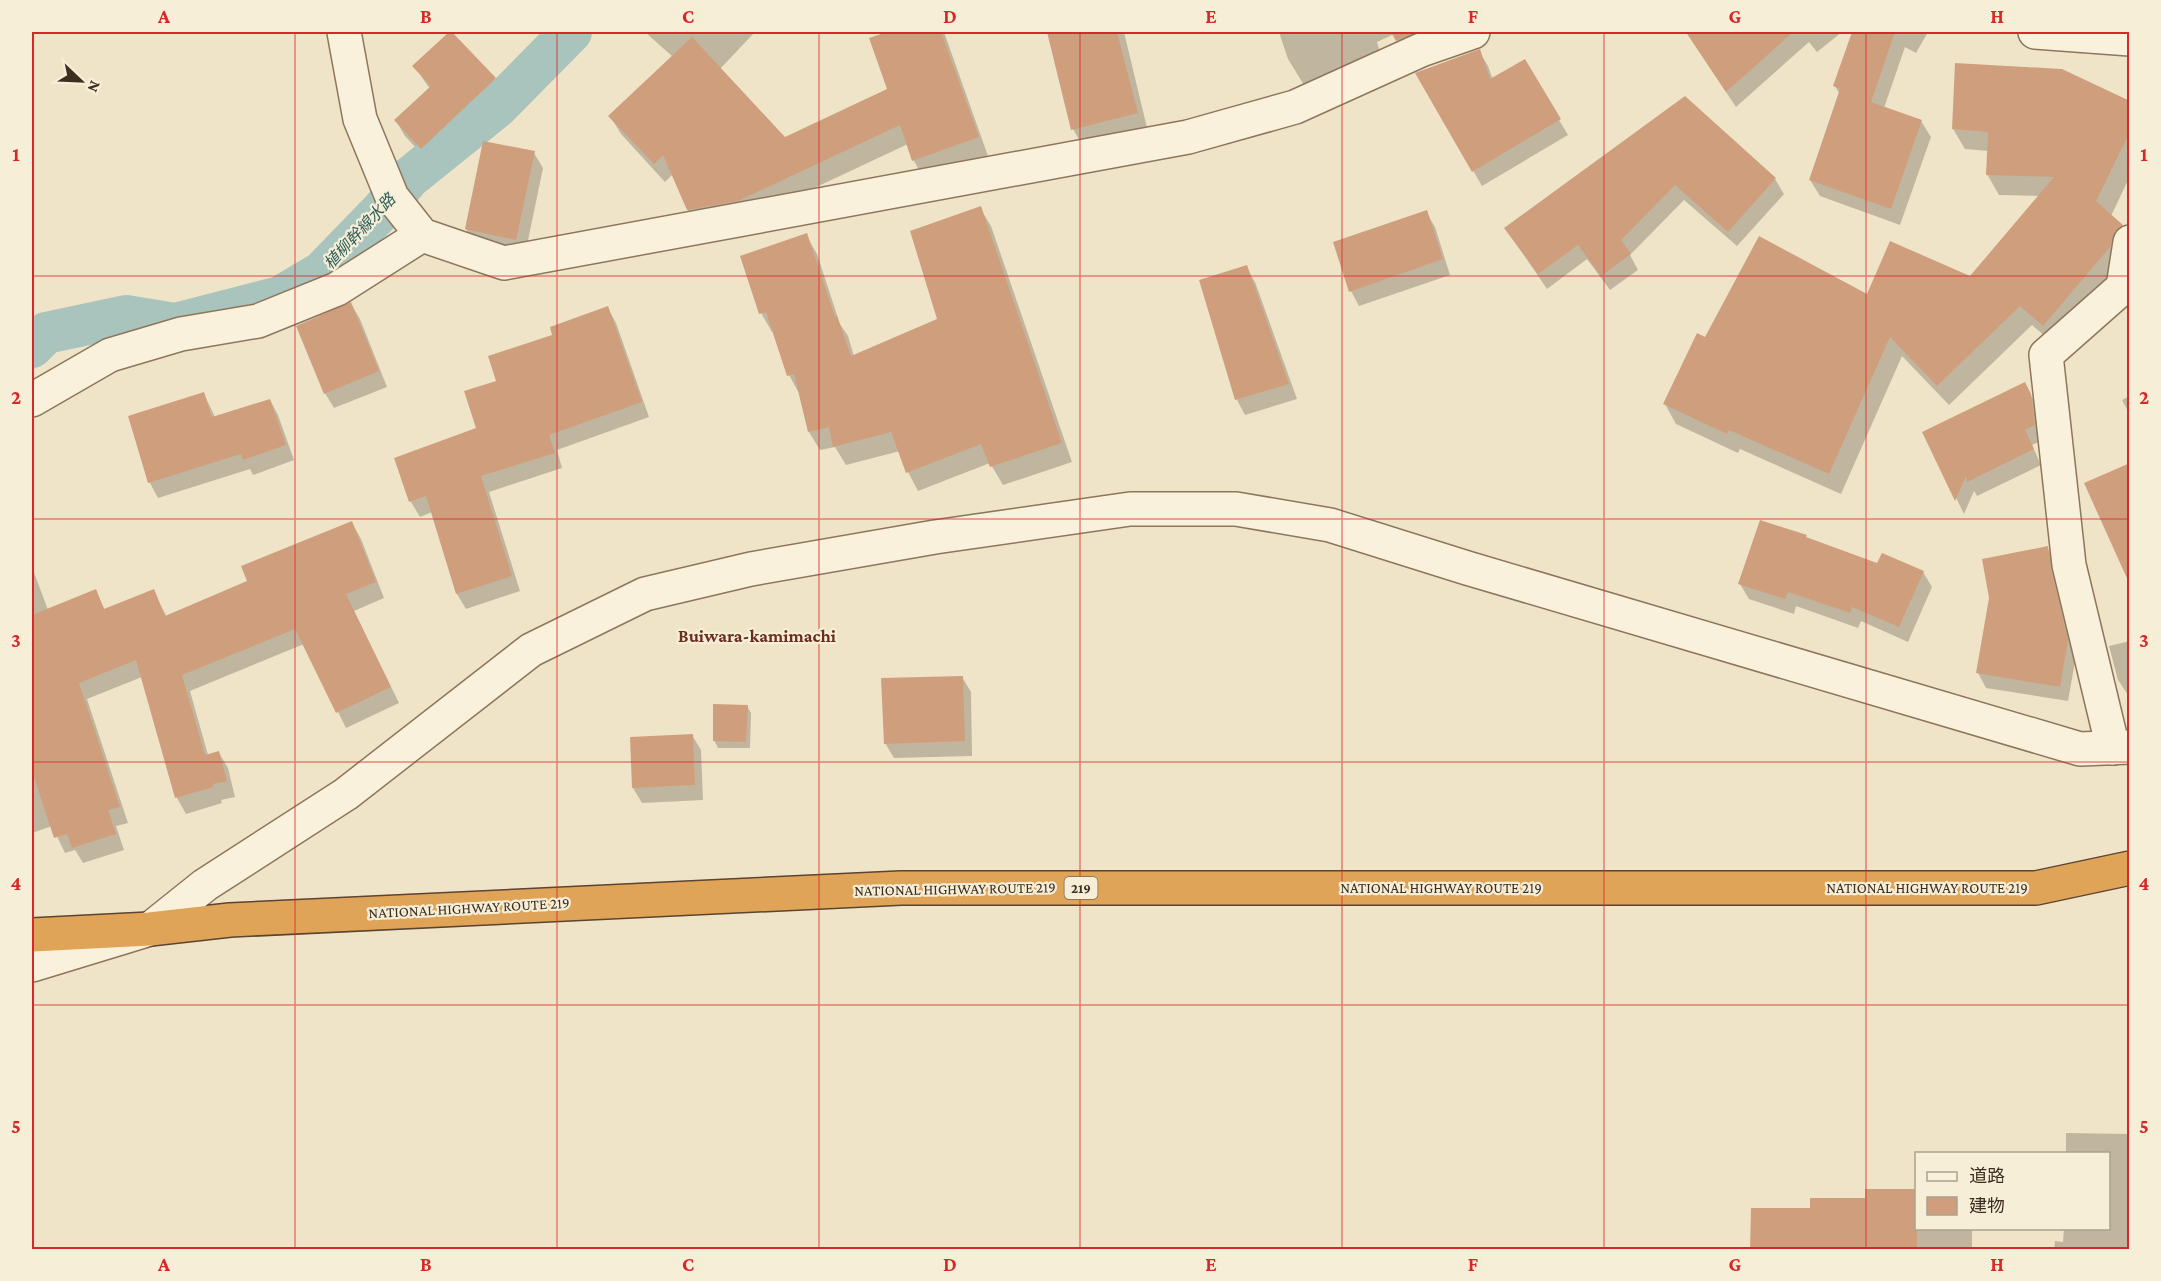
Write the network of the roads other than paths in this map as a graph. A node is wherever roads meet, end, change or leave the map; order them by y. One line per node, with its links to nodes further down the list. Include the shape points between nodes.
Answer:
1 (344, 32): 5 (street, via 360,119 392,197)
2 (1473, 32): 5 (street, via 1421,50 1295,107 1188,137 504,263)
3 (2035, 32): 4 (street)
4 (2130, 39)
5 (422, 235): 7 (street, via 337,289 258,321 181,334 110,355)
6 (2130, 242): 8 (street, via 2123,287 2046,355 2069,565)
7 (32, 400)
8 (2121, 747): 10 (street, via 2080,749 1330,525 1236,508 1130,509 751,569 645,594 531,650 346,794 205,885)
9 (2130, 868): 10 (highway, NATIONAL HIGHWAY ROUTE 219 / 219, via 2036,888 901,888 230,920)
10 (150, 929): 11 (highway, NATIONAL HIGHWAY ROUTE 219 / 219); 12 (street)
11 (32, 935)
12 (32, 965)

